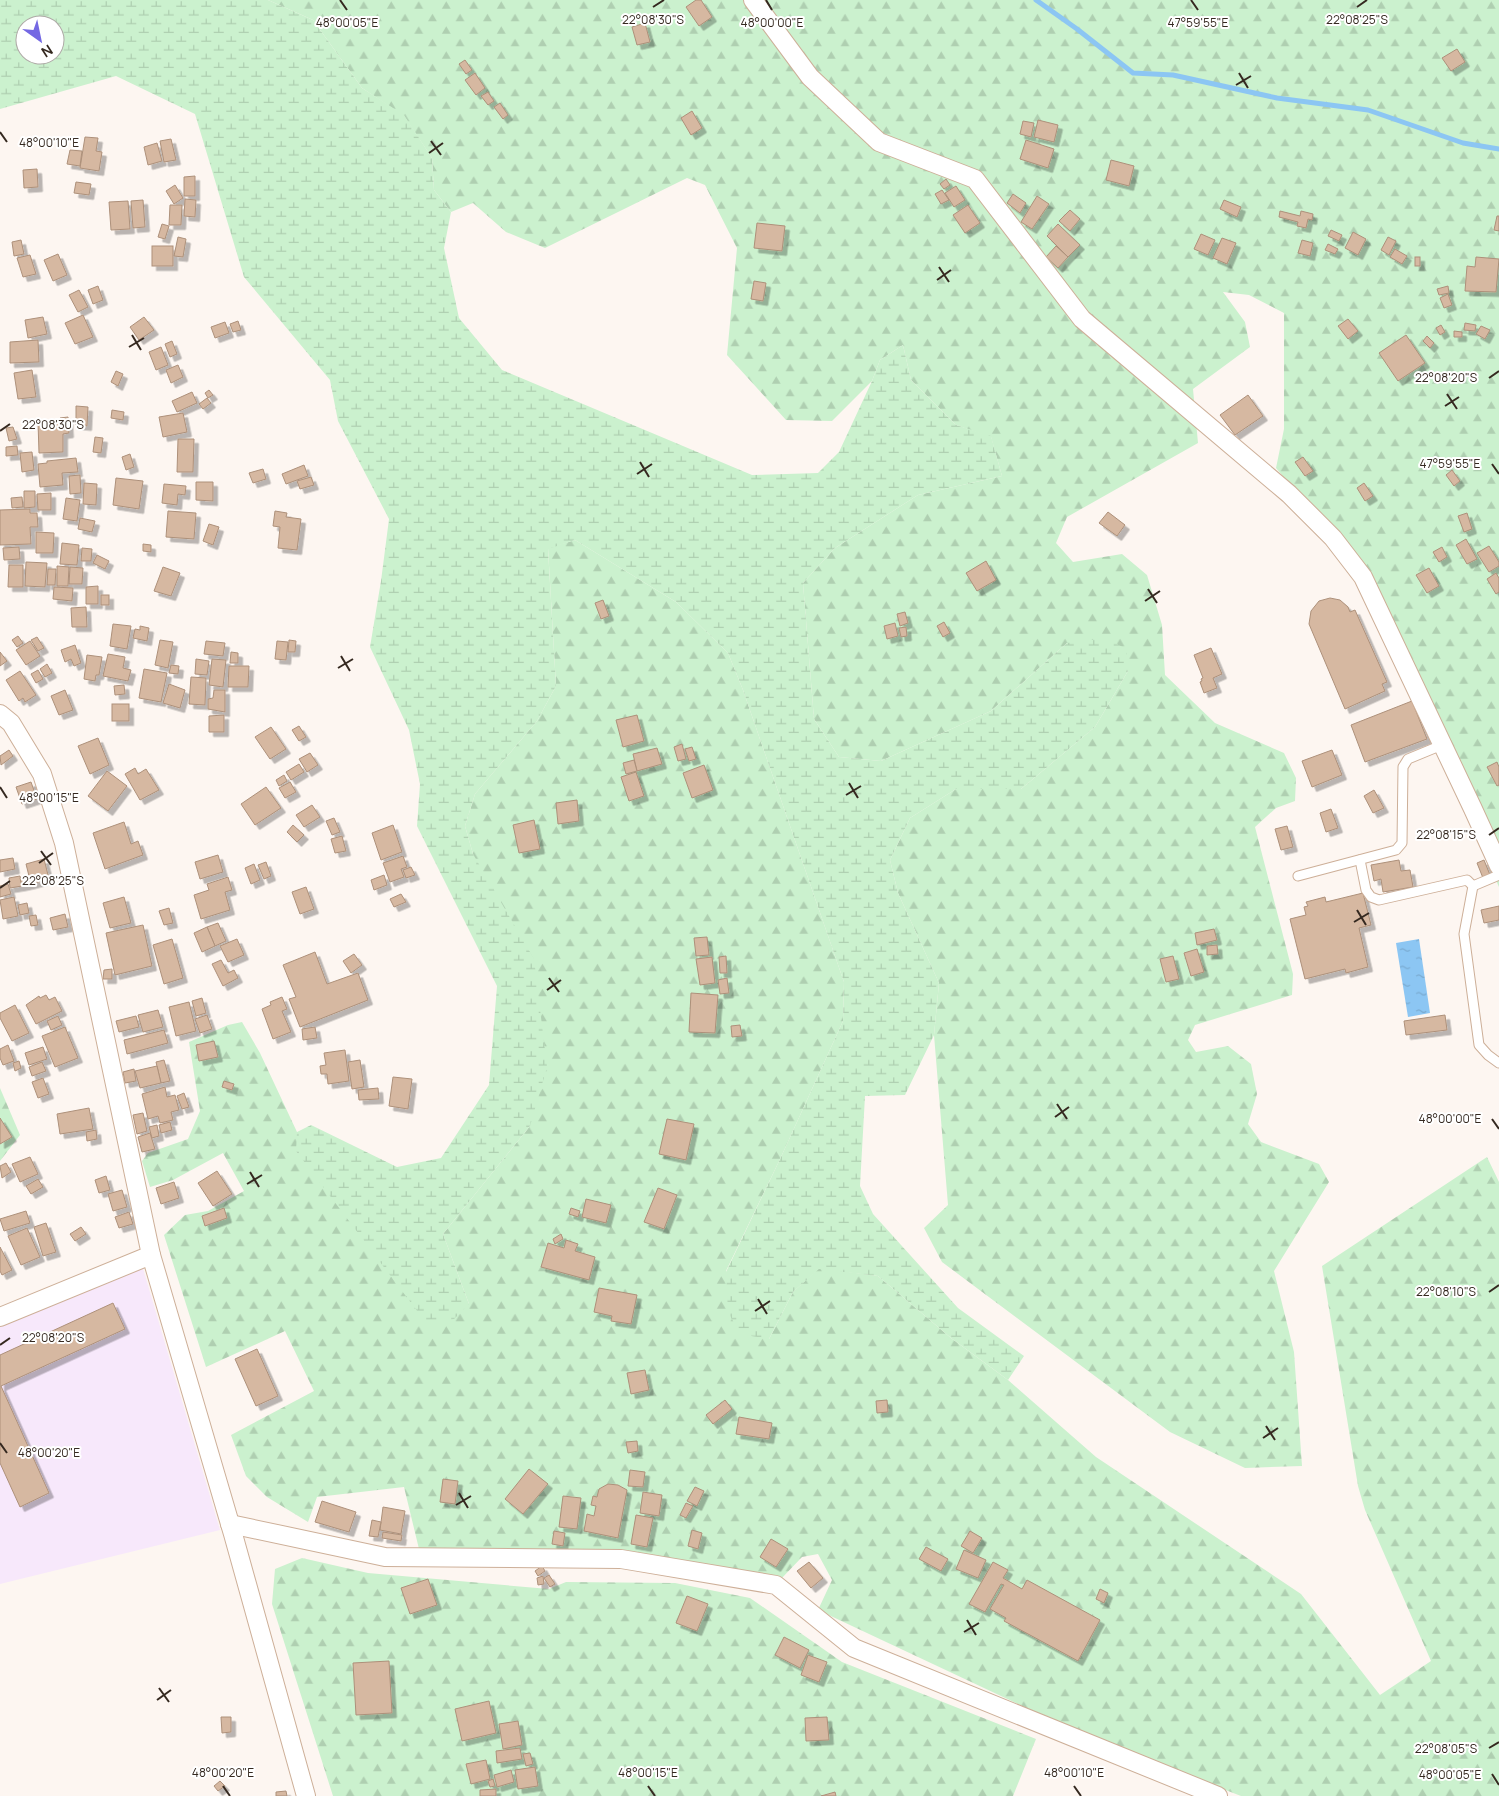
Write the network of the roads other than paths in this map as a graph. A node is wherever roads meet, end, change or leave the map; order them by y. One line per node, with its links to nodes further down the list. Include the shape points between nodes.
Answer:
1 (753, 0): 3 (street, via 810,77 879,142 974,179 1082,319 1289,494 1333,538 1363,577)
2 (0, 714): 10 (street, via 12,723 42,774 64,843)
3 (1442, 745): 4 (lane, via 1408,759 1403,767 1402,843 1396,850); 5 (street)
4 (1360, 860): 7 (lane); 8 (lane, via 1366,890 1379,900 1467,880)
5 (1499, 866)
6 (1499, 875): 8 (lane)
7 (1298, 876)
8 (1473, 886): 9 (lane, via 1464,934 1474,1008 1480,1045)
9 (1499, 1064)
10 (151, 1255): 11 (street); 12 (street)
11 (0, 1317)
12 (230, 1524): 13 (street); 14 (street, via 385,1557 621,1559 776,1585 854,1648)
13 (306, 1796)
14 (1218, 1796)

